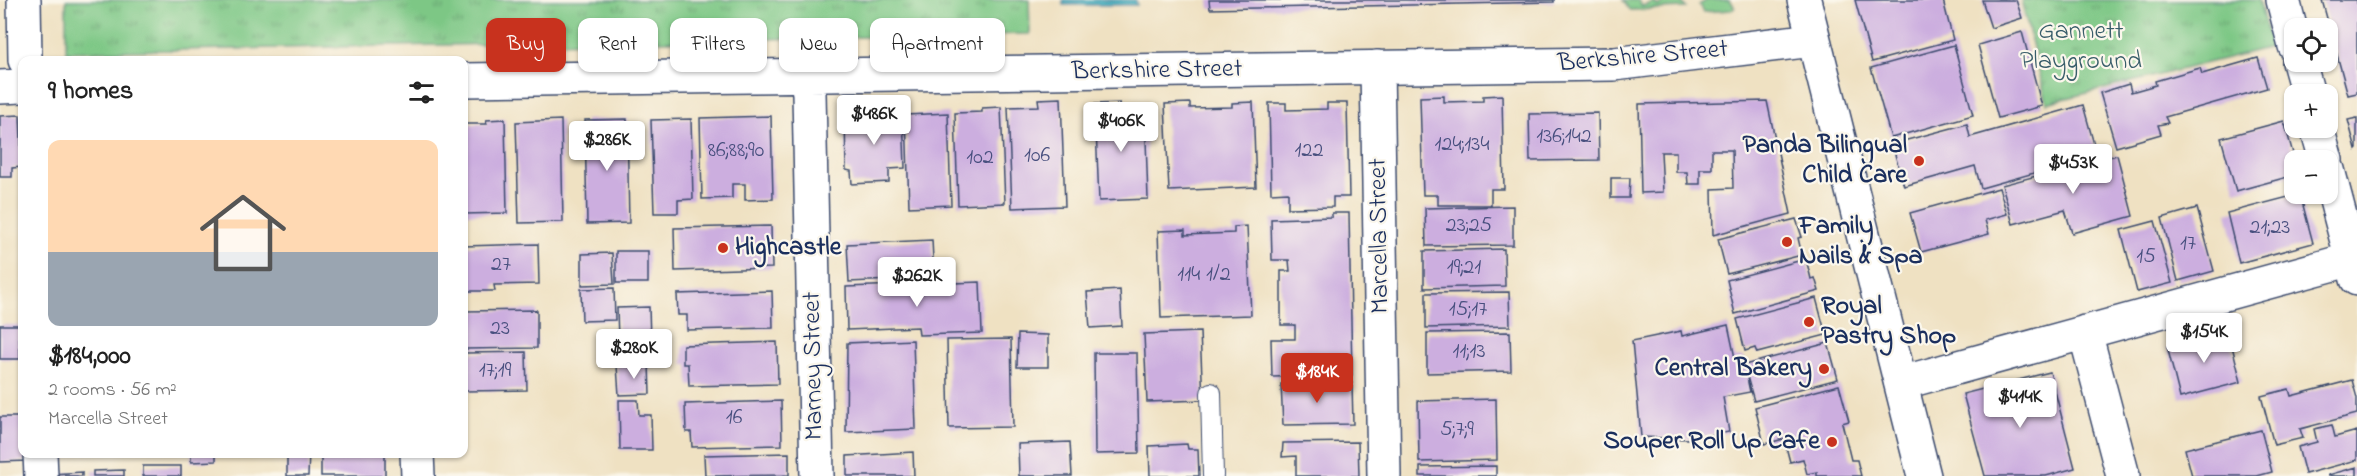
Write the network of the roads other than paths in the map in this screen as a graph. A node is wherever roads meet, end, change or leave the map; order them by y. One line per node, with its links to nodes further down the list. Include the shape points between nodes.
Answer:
1 (24, 0): 6 (street)
2 (1804, 0): 5 (street)
3 (2283, 0): 4 (street)
4 (2288, 18)
5 (1813, 40): 7 (street, Berkshire Street, via 1614,64); 15 (street)
6 (25, 56)
7 (1377, 67): 8 (street, Berkshire Street); 23 (street, Marcella Street)
8 (806, 76): 9 (street, Berkshire Street); 21 (street, Marney Street)
9 (468, 80)
10 (18, 86): 11 (street)
11 (0, 87)
12 (2337, 204): 13 (street)
13 (2354, 269): 14 (street)
14 (2085, 332): 15 (street); 25 (street)
15 (1901, 382): 24 (street)
16 (1211, 393): 22 (lane)
17 (40, 458): 19 (street)
18 (417, 458): 20 (street)
19 (41, 476)
20 (418, 476)
21 (817, 476)
22 (1213, 476)
23 (1384, 476)
24 (1924, 476)
25 (2123, 476)

